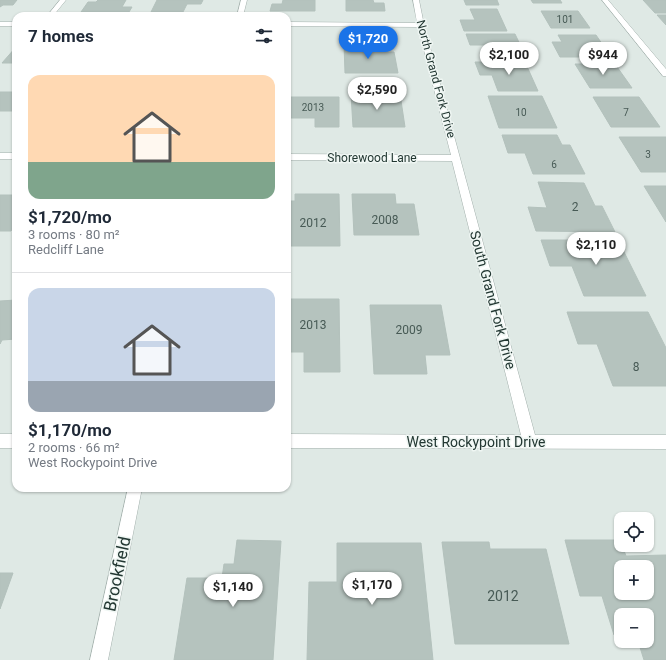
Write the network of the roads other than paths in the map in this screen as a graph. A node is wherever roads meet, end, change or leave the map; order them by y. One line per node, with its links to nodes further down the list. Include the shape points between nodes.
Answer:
1 (62, 0): 5 (street)
2 (244, 0): 6 (street)
3 (416, 0): 10 (street, North Grand Fork Drive)
4 (605, 0): 11 (street)
5 (53, 12)
6 (241, 12)
7 (0, 24): 8 (street)
8 (12, 24)
9 (291, 24): 10 (street)
10 (421, 25): 15 (street, North Grand Fork Drive)
11 (666, 74)
12 (0, 156): 13 (street)
13 (12, 156)
14 (291, 158): 15 (street, Shorewood Lane)
15 (456, 158): 19 (street, South Grand Fork Drive)
16 (0, 441): 17 (street)
17 (12, 441)
18 (291, 441): 19 (street, West Rockypoint Drive)
19 (530, 442): 20 (street, West Rockypoint Drive)
20 (666, 442)
21 (134, 492): 22 (street, Brookfield)
22 (99, 660)

